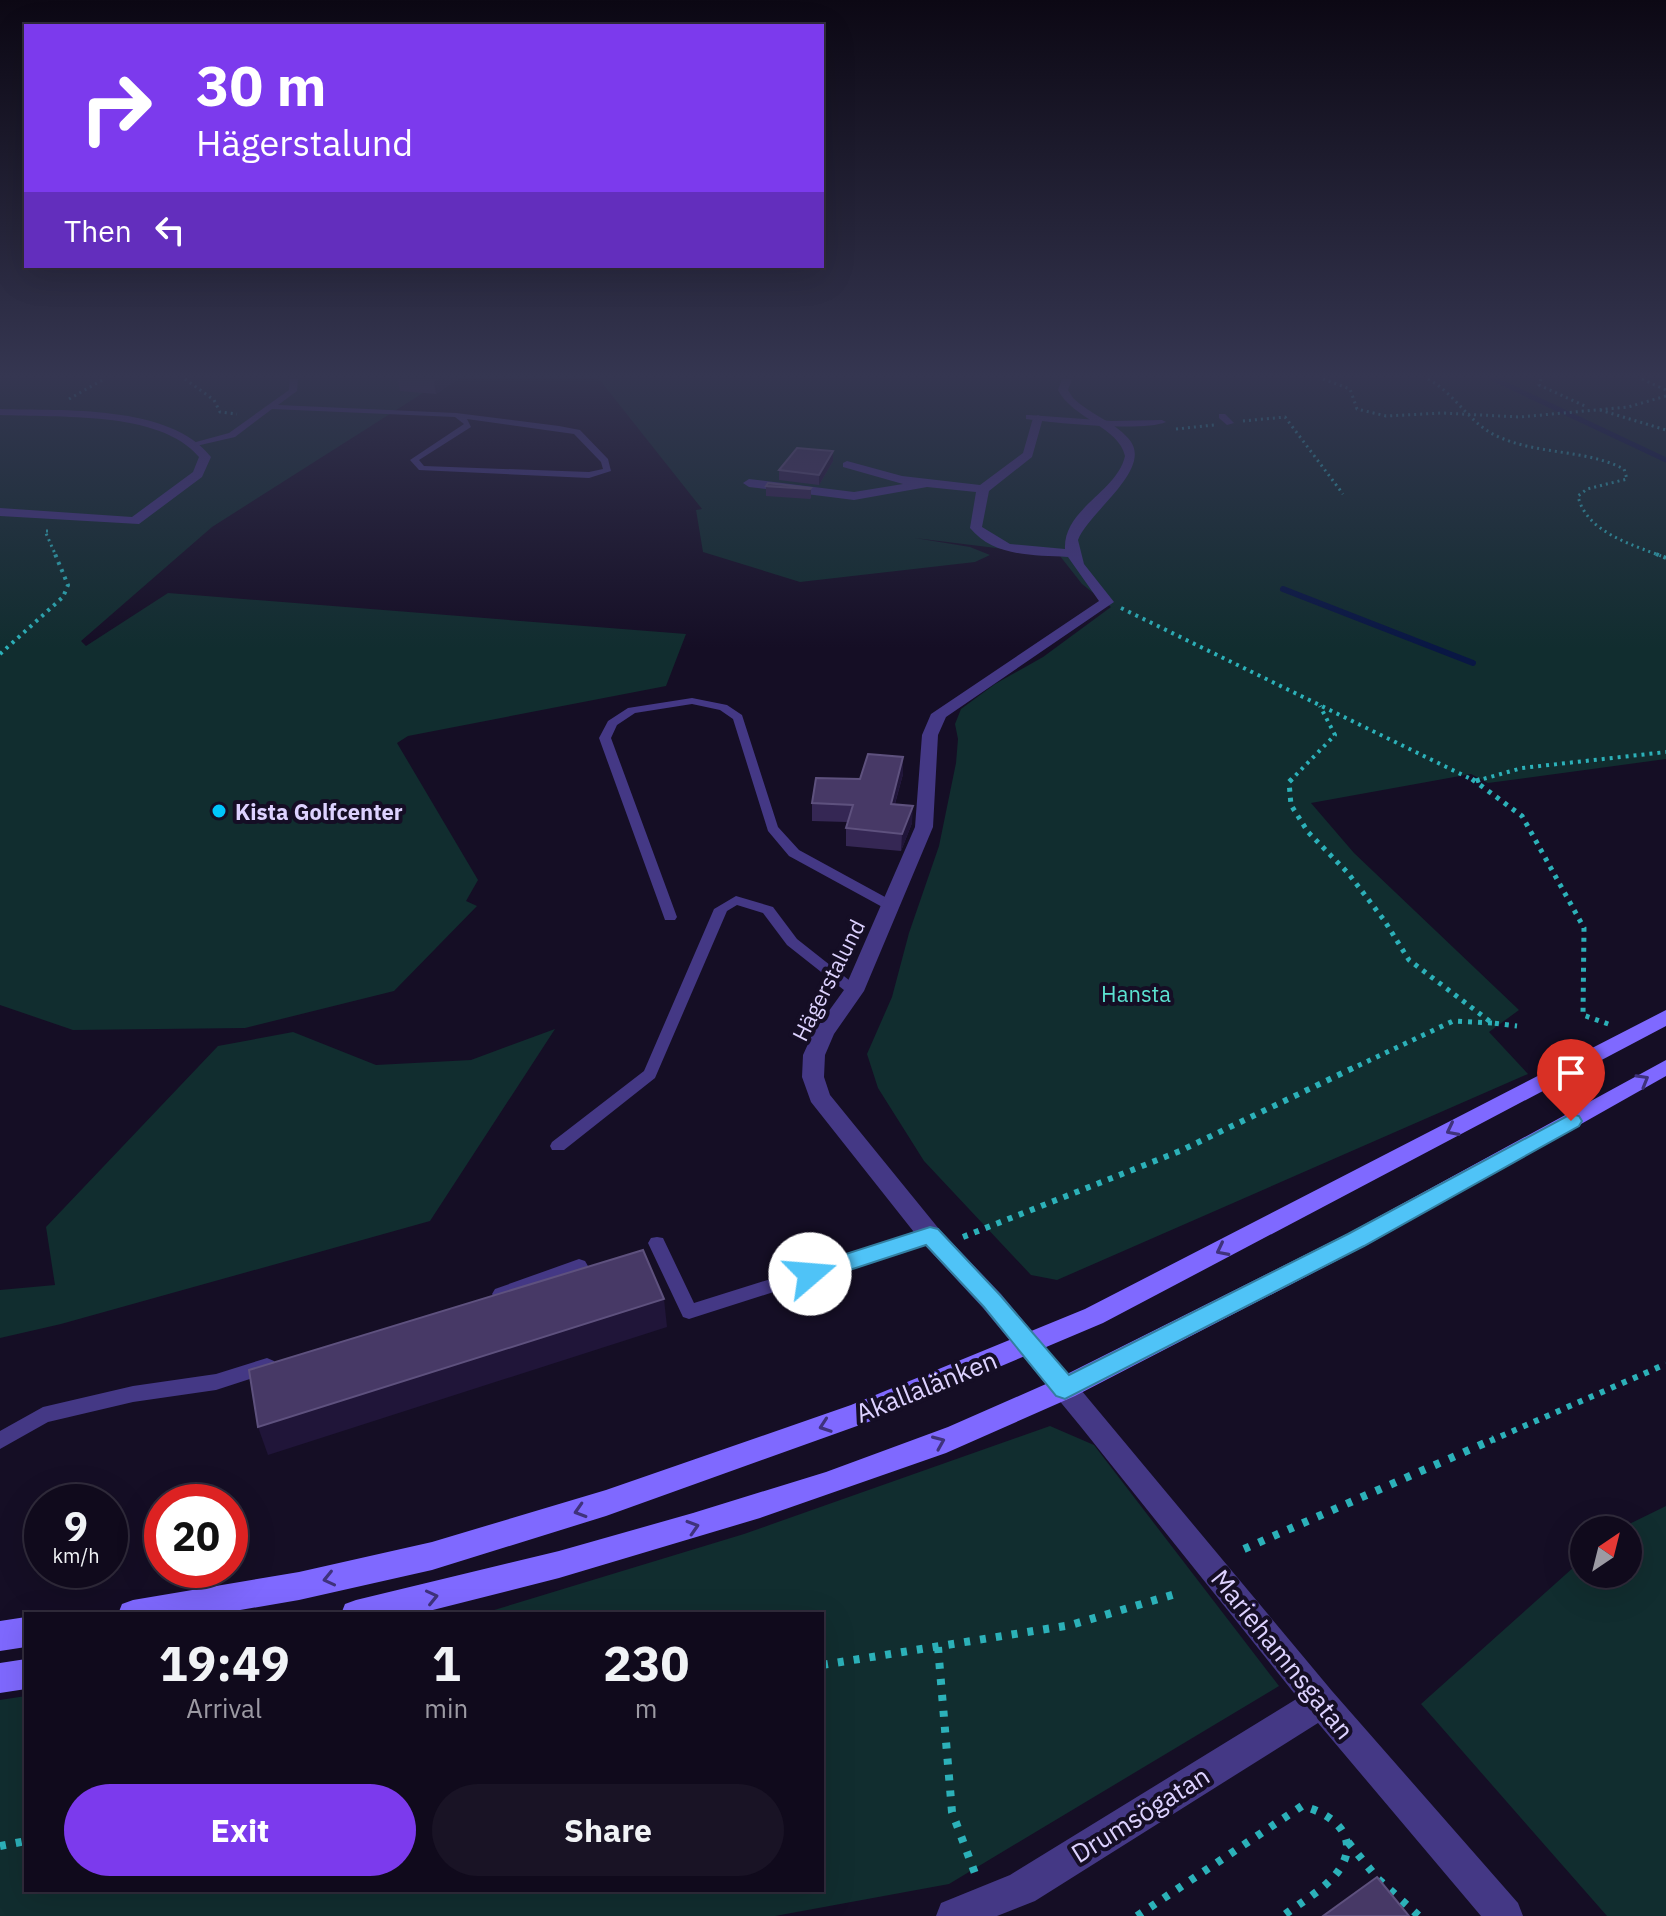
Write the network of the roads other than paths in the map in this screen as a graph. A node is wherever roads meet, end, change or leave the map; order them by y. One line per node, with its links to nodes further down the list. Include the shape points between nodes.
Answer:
1 (200, 468): 10 (street, via 135,521)
2 (432, 468): 3 (lane, via 589,475)
3 (606, 468)
4 (858, 468): 8 (street)
5 (1010, 468): 9 (street)
6 (1126, 468): 11 (street, via 1075,528)
7 (749, 483): 8 (street, via 854,496)
8 (923, 484): 9 (street)
9 (983, 489): 11 (street, via 976,528 988,539 1030,551)
10 (0, 512)
11 (1070, 553): 12 (street, Hägerstalund, via 1107,602 939,714 930,735 924,827)
12 (891, 906): 13 (lane, via 794,853 772,828 738,717 723,707 692,701 632,710 612,723 605,738); 14 (street, Hägerstalund)
13 (670, 917)
14 (854, 991): 17 (lane, via 792,942 768,910 736,900 721,909 650,1074); 18 (street, Hägerstalund, via 814,1055 819,1097)
15 (1666, 1017): 22 (main road, Akallalänken, one-way to 22, via 1094,1316)
16 (1666, 1067): 24 (main road, one-way to 16, via 1356,1240)
17 (558, 1146)
18 (936, 1240): 19 (lane, via 689,1312); 22 (street, Hägerstalund)
19 (657, 1243)
20 (579, 1266): 21 (lane)
21 (479, 1302)
22 (1027, 1344): 24 (street, Hägerstalund); 26 (main road, Akallalänken, one-way to 26, via 861,1413 606,1503 432,1556)
23 (289, 1360): 25 (lane, via 216,1382 43,1415)
24 (1065, 1388): 27 (main road, one-way to 24, via 603,1553 751,1509 895,1460); 32 (street, Mariehamnsgatan)
25 (0, 1441)
26 (145, 1612)
27 (364, 1612)
28 (24, 1632): 29 (main road)
29 (0, 1636)
30 (24, 1674): 31 (main road)
31 (0, 1678)
32 (1321, 1702): 33 (street, Drumsögatan, via 1022,1888); 34 (street, Mariehamnsgatan)
33 (954, 1916)
34 (1505, 1916)

